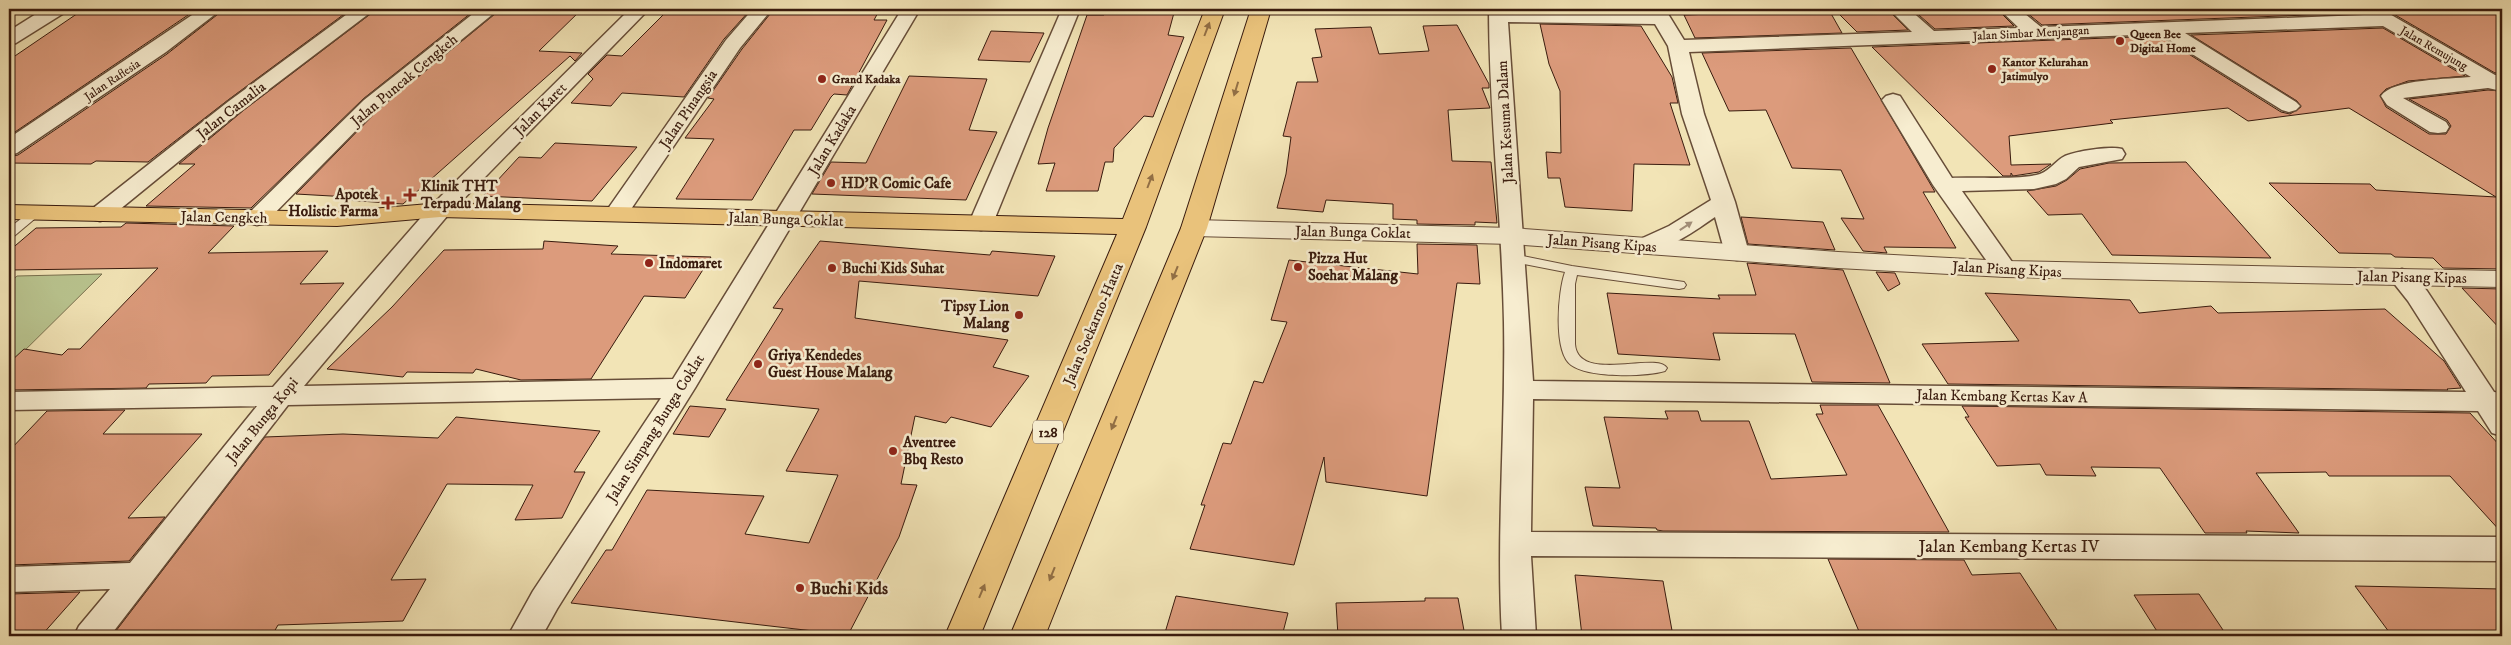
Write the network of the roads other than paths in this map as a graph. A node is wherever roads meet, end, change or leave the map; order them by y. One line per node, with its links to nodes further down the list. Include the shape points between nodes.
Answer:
1 (57, 9): 20 (street)
2 (213, 9): 26 (street, Jalan Raflesia)
3 (366, 9): 34 (street, Jalan Camalia, via 236,105)
4 (490, 9): 35 (street, Jalan Puncak Cengkeh, via 371,104)
5 (640, 9): 30 (street, Jalan Karet)
6 (763, 9): 33 (street, Jalan Pinangsia, via 732,44)
7 (911, 9): 36 (street, Jalan Kadaka)
8 (1071, 9): 37 (street)
9 (1215, 9): 38 (main road, Jalan Soekarno-Hatta / 128, one-way to 9)
10 (1260, 9): 39 (main road, one-way to 39)
11 (1898, 9): 19 (street)
12 (2008, 9): 18 (street)
13 (2366, 9): 16 (street, Jalan Remujung)
14 (1499, 12): 15 (street); 42 (street, Jalan Kesuma Dalam)
15 (1659, 13): 21 (street)
16 (2385, 20): 17 (street, Jalan Simbar Menjangan); 22 (street, Jalan Remujung)
17 (2162, 27): 18 (street, Jalan Simbar Menjangan); 24 (street)
18 (2037, 33): 19 (street, Jalan Simbar Menjangan)
19 (1928, 36): 21 (street, Jalan Simbar Menjangan)
20 (9, 39)
21 (1678, 46): 29 (street, via 1693,114)
22 (2499, 83): 25 (street, via 2400,91 2391,96 2394,101)
23 (1892, 100): 28 (street)
24 (2289, 106)
25 (2438, 127)
26 (9, 148)
27 (2114, 154): 28 (street, via 2072,160 2048,179)
28 (1945, 185): 44 (street)
29 (1724, 202): 41 (street, one-way to 29, via 1678,231); 43 (street)
30 (440, 210): 33 (main road, Jalan Bunga Coklat); 35 (main road, Jalan Cengkeh, via 337,219); 52 (street, Jalan Bunga Kopi)
31 (9, 212): 32 (main road, Jalan Cengkeh)
32 (34, 213): 34 (main road, Jalan Cengkeh); 40 (lane)
33 (617, 213): 36 (main road, Jalan Bunga Coklat)
34 (100, 214): 35 (main road, Jalan Cengkeh)
35 (257, 218)
36 (784, 219): 37 (main road, Jalan Bunga Coklat); 50 (street, Jalan Simpang Bunga Coklat)
37 (981, 223): 38 (main road, Jalan Bunga Coklat)
38 (1133, 227): 62 (main road, Jalan Soekarno-Hatta / 128, one-way to 38)
39 (1194, 228): 42 (street, Jalan Bunga Coklat); 63 (main road, one-way to 63)
40 (9, 234)
41 (1646, 246): 42 (street, Jalan Pisang Kipas); 43 (street, Jalan Pisang Kipas)
42 (1513, 247): 45 (lane); 51 (street, Jalan Kesuma Dalam)
43 (1737, 252): 44 (street, Jalan Pisang Kipas)
44 (2005, 269): 46 (street, Jalan Pisang Kipas)
45 (1572, 270): 48 (lane); 49 (lane, via 1566,304 1569,353 1577,364 1592,369)
46 (2402, 277): 47 (street, Jalan Pisang Kipas); 54 (street)
47 (2502, 278)
48 (1679, 286)
49 (1660, 368)
50 (681, 388): 52 (street); 61 (street, Jalan Simpang Bunga Coklat, via 545,600)
51 (1520, 390): 54 (street, Jalan Kembang Kertas Kav A); 56 (street, Jalan Kesuma Dalam)
52 (280, 396): 53 (street); 58 (street, Jalan Bunga Kopi)
53 (9, 401)
54 (2494, 402): 55 (street)
55 (2502, 426)
56 (1515, 544): 57 (street, Jalan Kembang Kertas IV); 64 (street, Jalan Kesuma Dalam)
57 (2502, 549)
58 (138, 575): 59 (street); 60 (street, Jalan Bunga Kopi)
59 (9, 580)
60 (94, 633)
61 (526, 636)
62 (963, 636)
63 (1027, 636)
64 (1519, 636)

